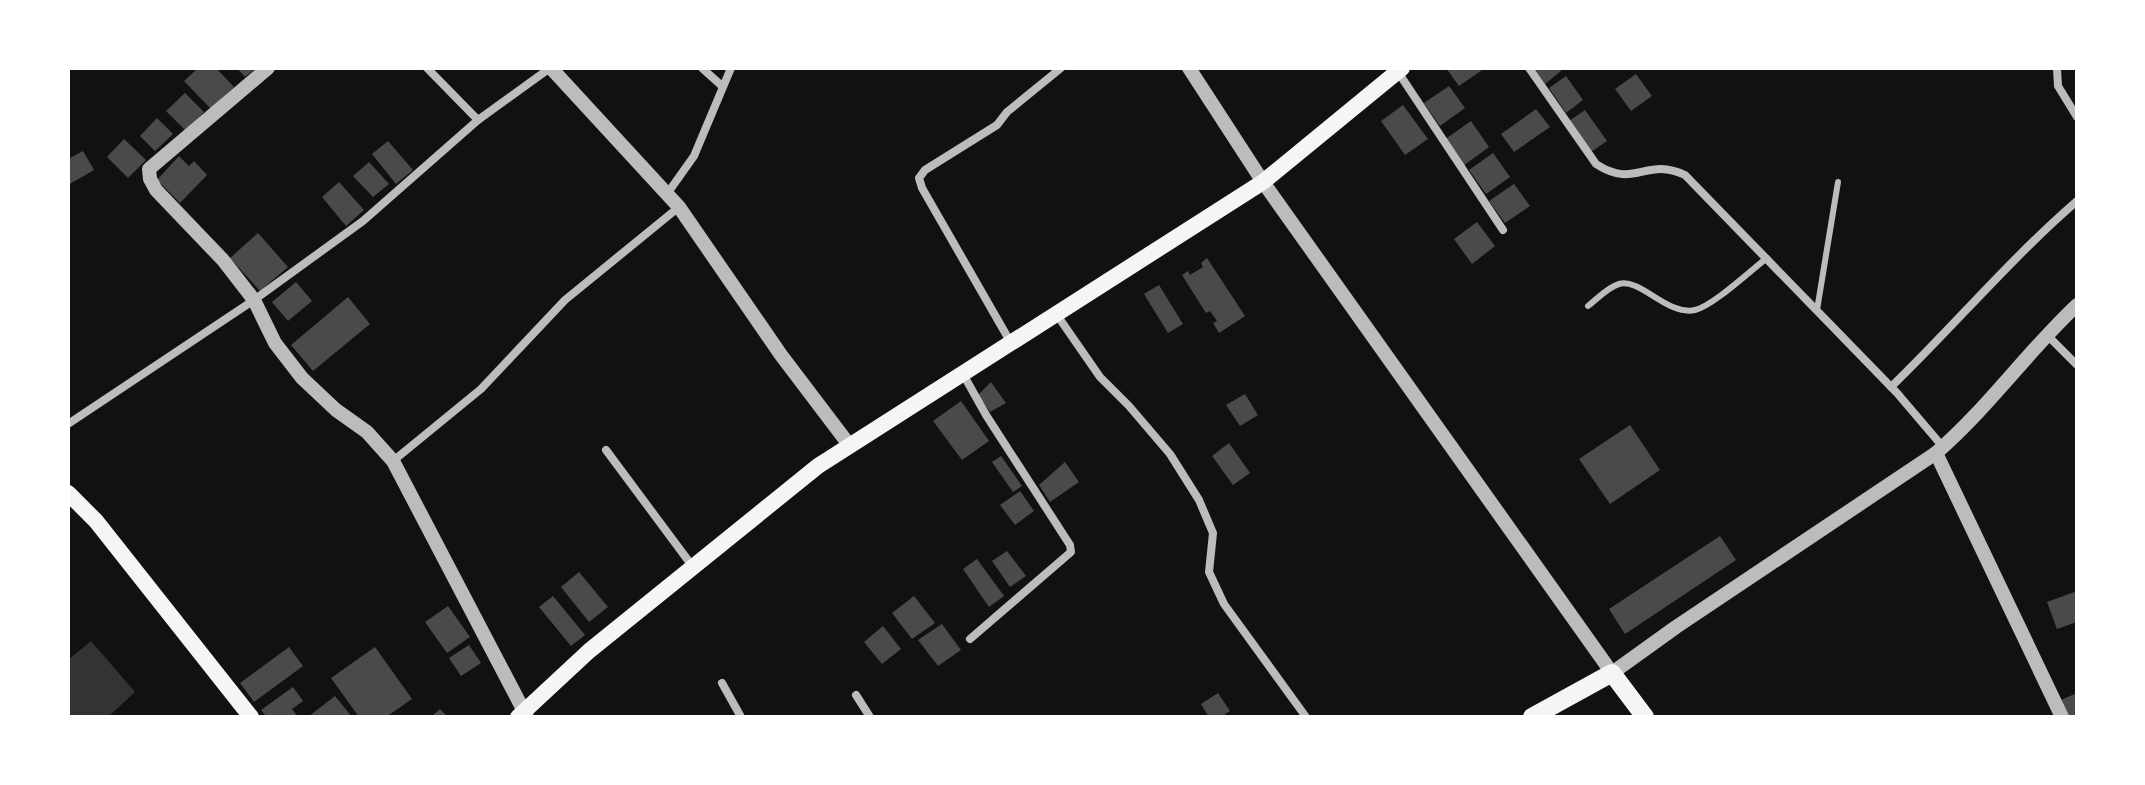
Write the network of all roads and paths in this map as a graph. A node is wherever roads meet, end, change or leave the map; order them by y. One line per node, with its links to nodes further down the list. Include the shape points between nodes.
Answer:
1 (268, 68): 21 (street, via 149,169 156,190)
2 (427, 68): 13 (street)
3 (550, 68): 13 (street); 16 (street)
4 (702, 68): 11 (street)
5 (731, 68): 11 (street)
6 (1061, 68): 27 (street, via 997,125 919,178)
7 (1189, 68): 14 (street)
8 (1529, 68): 20 (street, via 1596,164 1624,176 1659,167 1685,175)
9 (2057, 68): 12 (street, via 2058,86)
10 (1400, 70): 14 (main road); 19 (street)
11 (722, 86): 16 (street, via 694,156)
12 (2077, 117)
13 (478, 120): 21 (street, via 363,221)
14 (1263, 182): 25 (main road); 39 (street)
15 (1838, 182): 24 (lane)
16 (667, 194): 18 (street)
17 (2077, 201): 30 (street)
18 (679, 207): 32 (street); 35 (street, via 565,300 481,389)
19 (1503, 230)
20 (1767, 258): 23 (lane, via 1694,310 1661,302 1625,283); 24 (street)
21 (254, 300): 31 (street); 35 (street, via 275,343 302,378)
22 (2077, 305): 26 (street)
23 (1588, 306)
24 (1817, 310): 30 (street)
25 (1056, 314): 27 (main road); 46 (street, via 1100,377 1170,454 1199,500 1213,533 1209,572 1224,604)
26 (2047, 335): 28 (street); 34 (street, via 1972,422)
27 (1011, 343): 29 (main road)
28 (2077, 365)
29 (963, 373): 32 (main road); 38 (street, via 1071,552)
30 (1891, 387): 34 (street)
31 (68, 424)
32 (850, 446): 37 (main road)
33 (606, 450): 37 (street)
34 (1940, 450): 39 (street); 49 (street)
35 (393, 461): 42 (street)
36 (68, 493): 43 (main road)
37 (693, 567): 42 (main road, via 589,651)
38 (970, 639)
39 (1612, 673): 47 (main road); 48 (main road)
40 (722, 683): 44 (street)
41 (856, 695): 45 (street)
42 (523, 715)
43 (251, 717)
44 (741, 717)
45 (870, 717)
46 (1306, 717)
47 (1532, 717)
48 (1645, 717)
49 (2062, 717)

